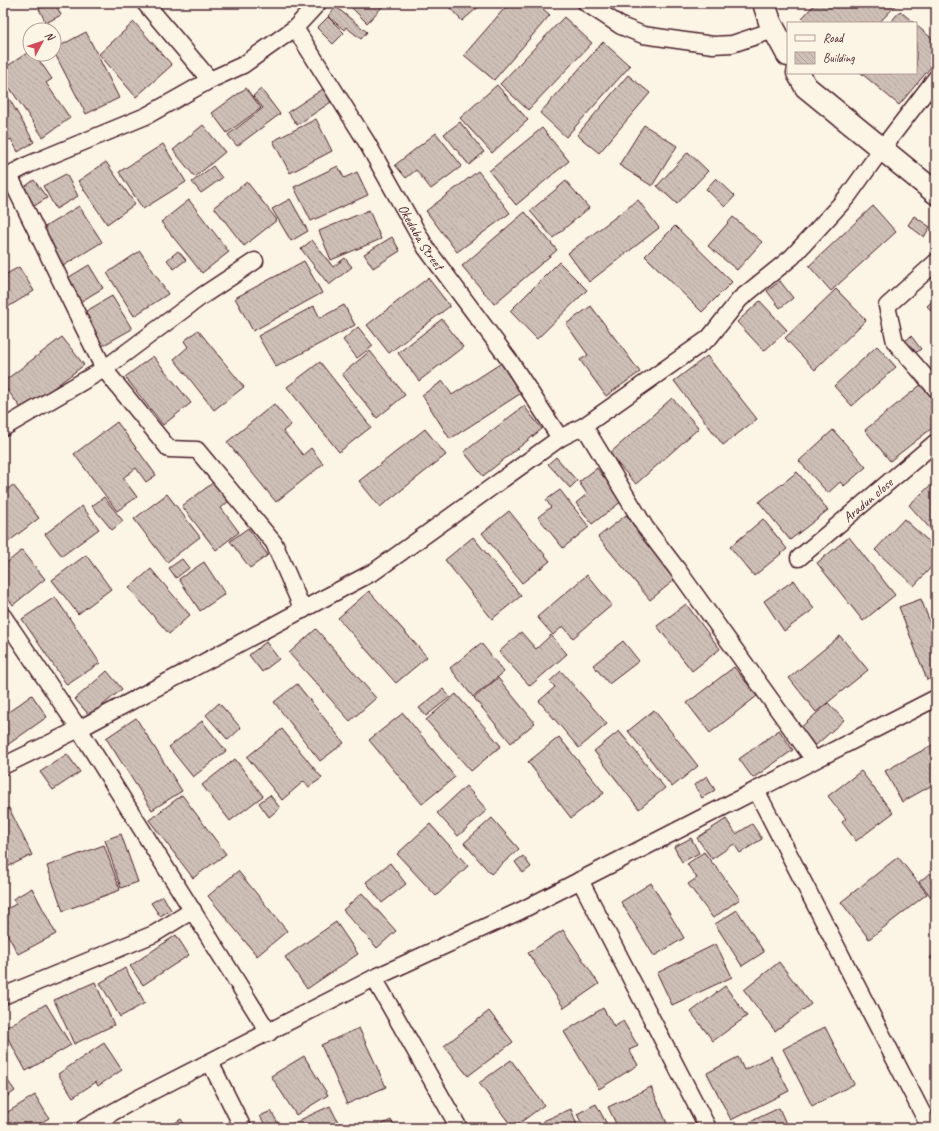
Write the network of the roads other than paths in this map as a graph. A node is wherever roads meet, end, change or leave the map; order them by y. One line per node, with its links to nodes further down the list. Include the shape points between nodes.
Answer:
1 (145, 3): 10 (street)
2 (318, 3): 5 (street)
3 (586, 3): 6 (street, via 621,26 643,35 732,44)
4 (764, 3): 6 (street)
5 (295, 28): 10 (street, via 243,64); 20 (street, Okedaba Street, via 366,140 426,248 510,361)
6 (774, 30): 7 (street)
7 (787, 53)
8 (799, 74): 11 (street, via 806,87)
9 (936, 78): 11 (street)
10 (210, 80): 12 (street, via 146,116)
11 (881, 150): 13 (street); 18 (street, via 848,196 792,256 740,299 709,338)
12 (6, 176): 16 (street)
13 (936, 193)
14 (255, 261): 16 (street, via 202,296)
15 (936, 262): 17 (street, via 887,306 895,342)
16 (104, 369): 19 (street); 23 (street, via 169,449 197,450 274,543)
17 (936, 389)
18 (584, 426): 20 (street); 27 (street, via 645,527)
19 (3, 428)
20 (560, 438): 23 (street, via 375,571)
21 (936, 442): 22 (street, Aradun close)
22 (799, 558)
23 (303, 610): 26 (street)
24 (3, 616): 26 (street)
25 (936, 698): 27 (street)
26 (79, 729): 28 (street); 31 (street)
27 (814, 760): 29 (street)
28 (3, 766)
29 (756, 790): 30 (street); 40 (street)
30 (580, 880): 32 (street, via 520,911); 39 (street)
31 (193, 910): 33 (street, via 154,934); 34 (street)
32 (374, 978): 34 (street); 38 (street)
33 (3, 996)
34 (269, 1033): 35 (street)
35 (210, 1062): 36 (street); 37 (street)
36 (84, 1128)
37 (243, 1128)
38 (459, 1128)
39 (708, 1128)
40 (930, 1128)

